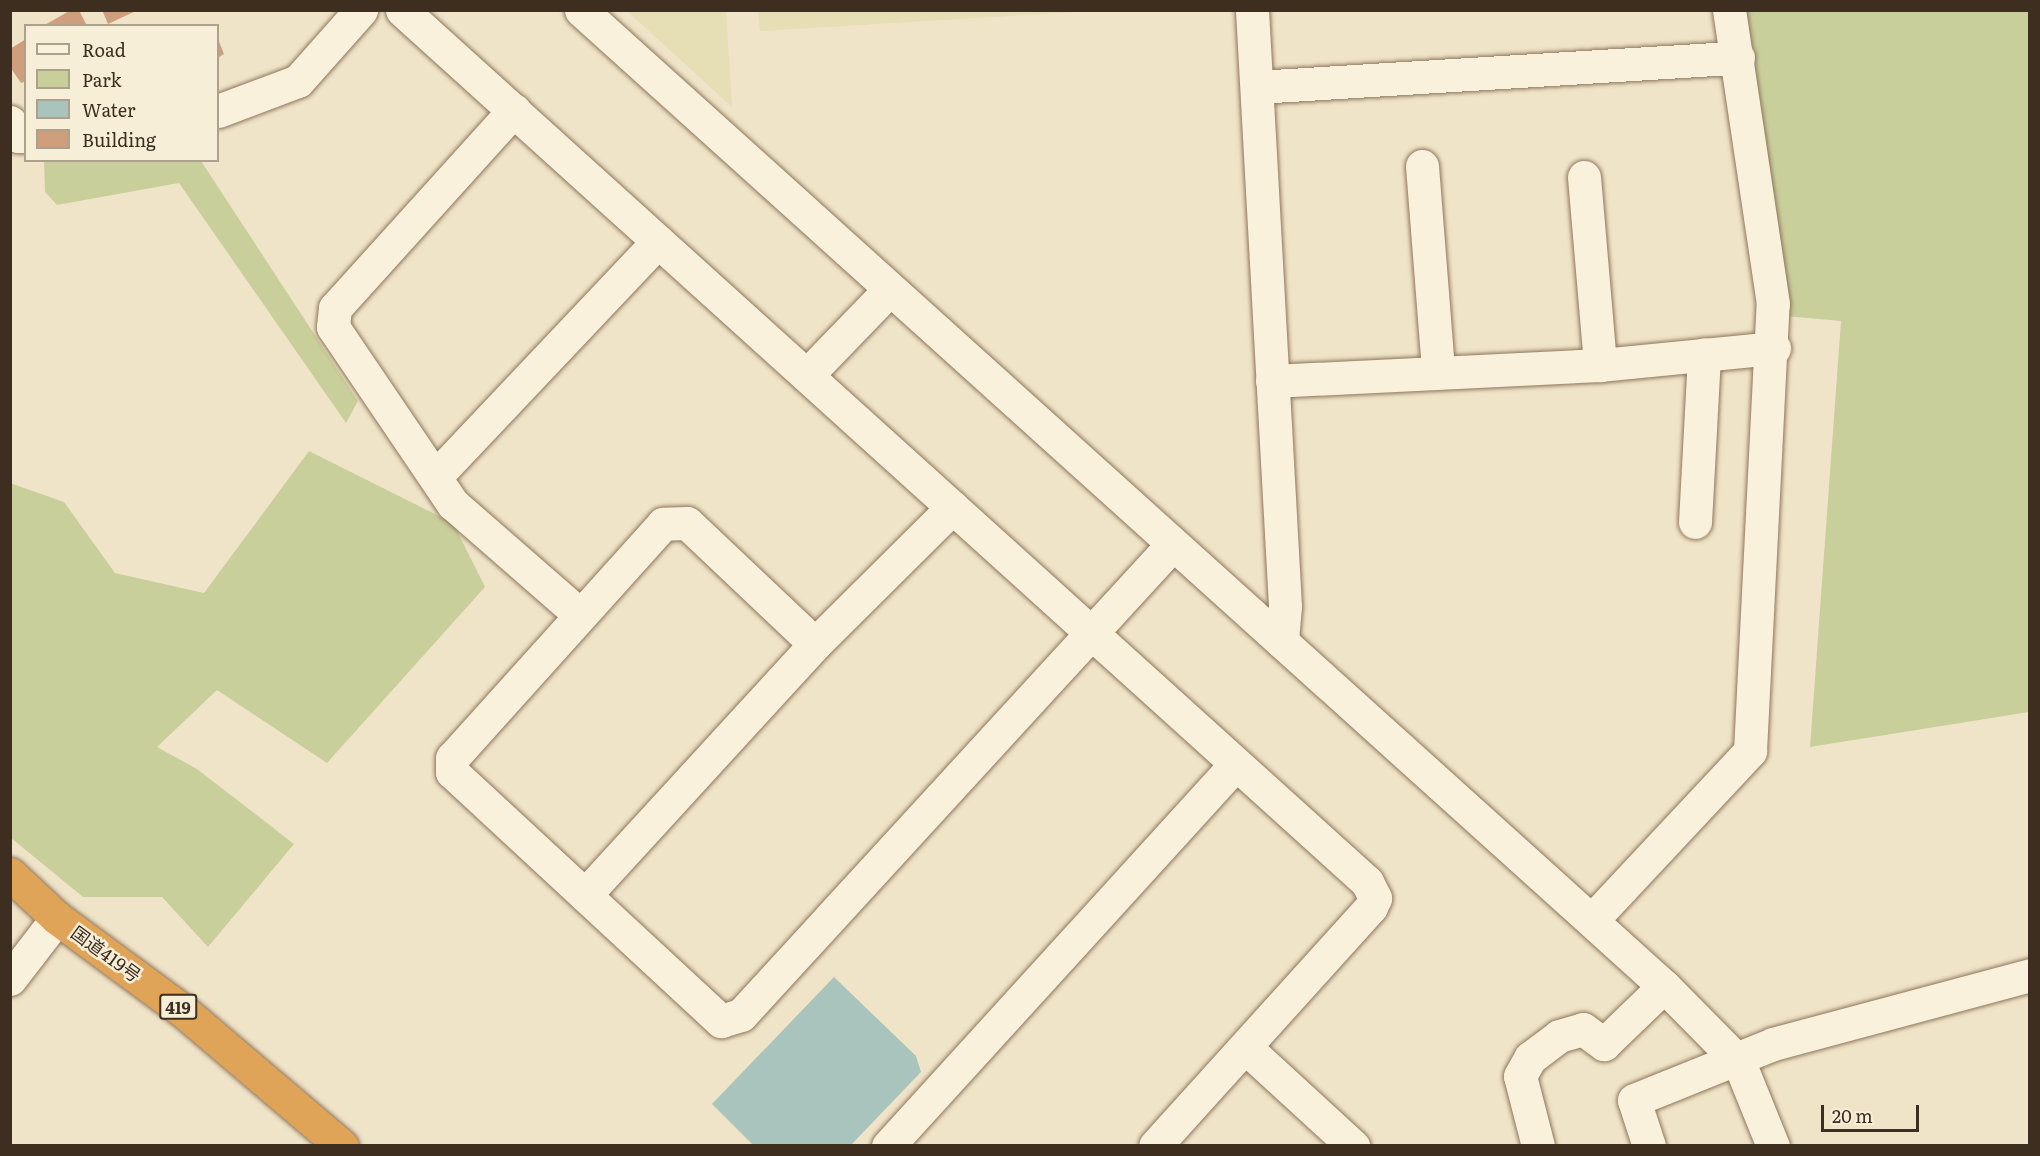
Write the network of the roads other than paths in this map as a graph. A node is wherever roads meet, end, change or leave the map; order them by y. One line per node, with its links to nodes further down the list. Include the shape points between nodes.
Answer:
1 (361, 10): 9 (street, via 298,81)
2 (402, 10): 8 (street)
3 (580, 10): 15 (street)
4 (1252, 10): 7 (street)
5 (1729, 10): 6 (street)
6 (1738, 58): 7 (street); 16 (street, via 1773,304)
7 (1257, 87): 21 (street)
8 (514, 110): 14 (street); 22 (street, via 334,308 333,327)
9 (219, 111)
10 (10, 122): 11 (street, via 18,136)
11 (24, 135)
12 (1422, 166): 19 (street)
13 (1584, 177): 18 (street)
14 (658, 242): 20 (street); 22 (street)
15 (888, 291): 20 (street); 25 (street)
16 (1774, 348): 17 (street); 34 (street, via 1750,751)
17 (1704, 354): 18 (street); 24 (street)
18 (1600, 365): 19 (street)
19 (1438, 370): 21 (street)
20 (807, 375): 23 (street)
21 (1272, 381): 28 (street)
22 (436, 476): 26 (street, via 453,504)
23 (953, 507): 27 (street); 29 (street)
24 (1695, 522)
25 (1171, 546): 27 (street); 28 (street)
26 (579, 614): 29 (street, via 663,524 687,523); 32 (street, via 452,758 452,772)
27 (1092, 633): 30 (street); 32 (street, via 741,1015 721,1022)
28 (1282, 642): 34 (street)
29 (815, 644): 32 (street)
30 (1234, 766): 38 (street, via 1366,882 1375,898); 41 (street)
31 (10, 874): 33 (highway, 国道419号 / 419)
32 (585, 895)
33 (57, 918): 36 (street); 40 (highway, 国道419号 / 419, via 182,1010)
34 (1593, 919): 37 (street)
35 (2030, 975): 39 (street, via 1773,1044)
36 (10, 979)
37 (1664, 986): 39 (street); 44 (street, via 1604,1044 1583,1029 1559,1036 1530,1058 1520,1076)
38 (1245, 1047): 42 (street); 43 (street)
39 (1739, 1062): 45 (street, via 1634,1100); 46 (street)
40 (342, 1146)
41 (888, 1146)
42 (1155, 1146)
43 (1353, 1146)
44 (1538, 1146)
45 (1649, 1146)
46 (1773, 1146)

